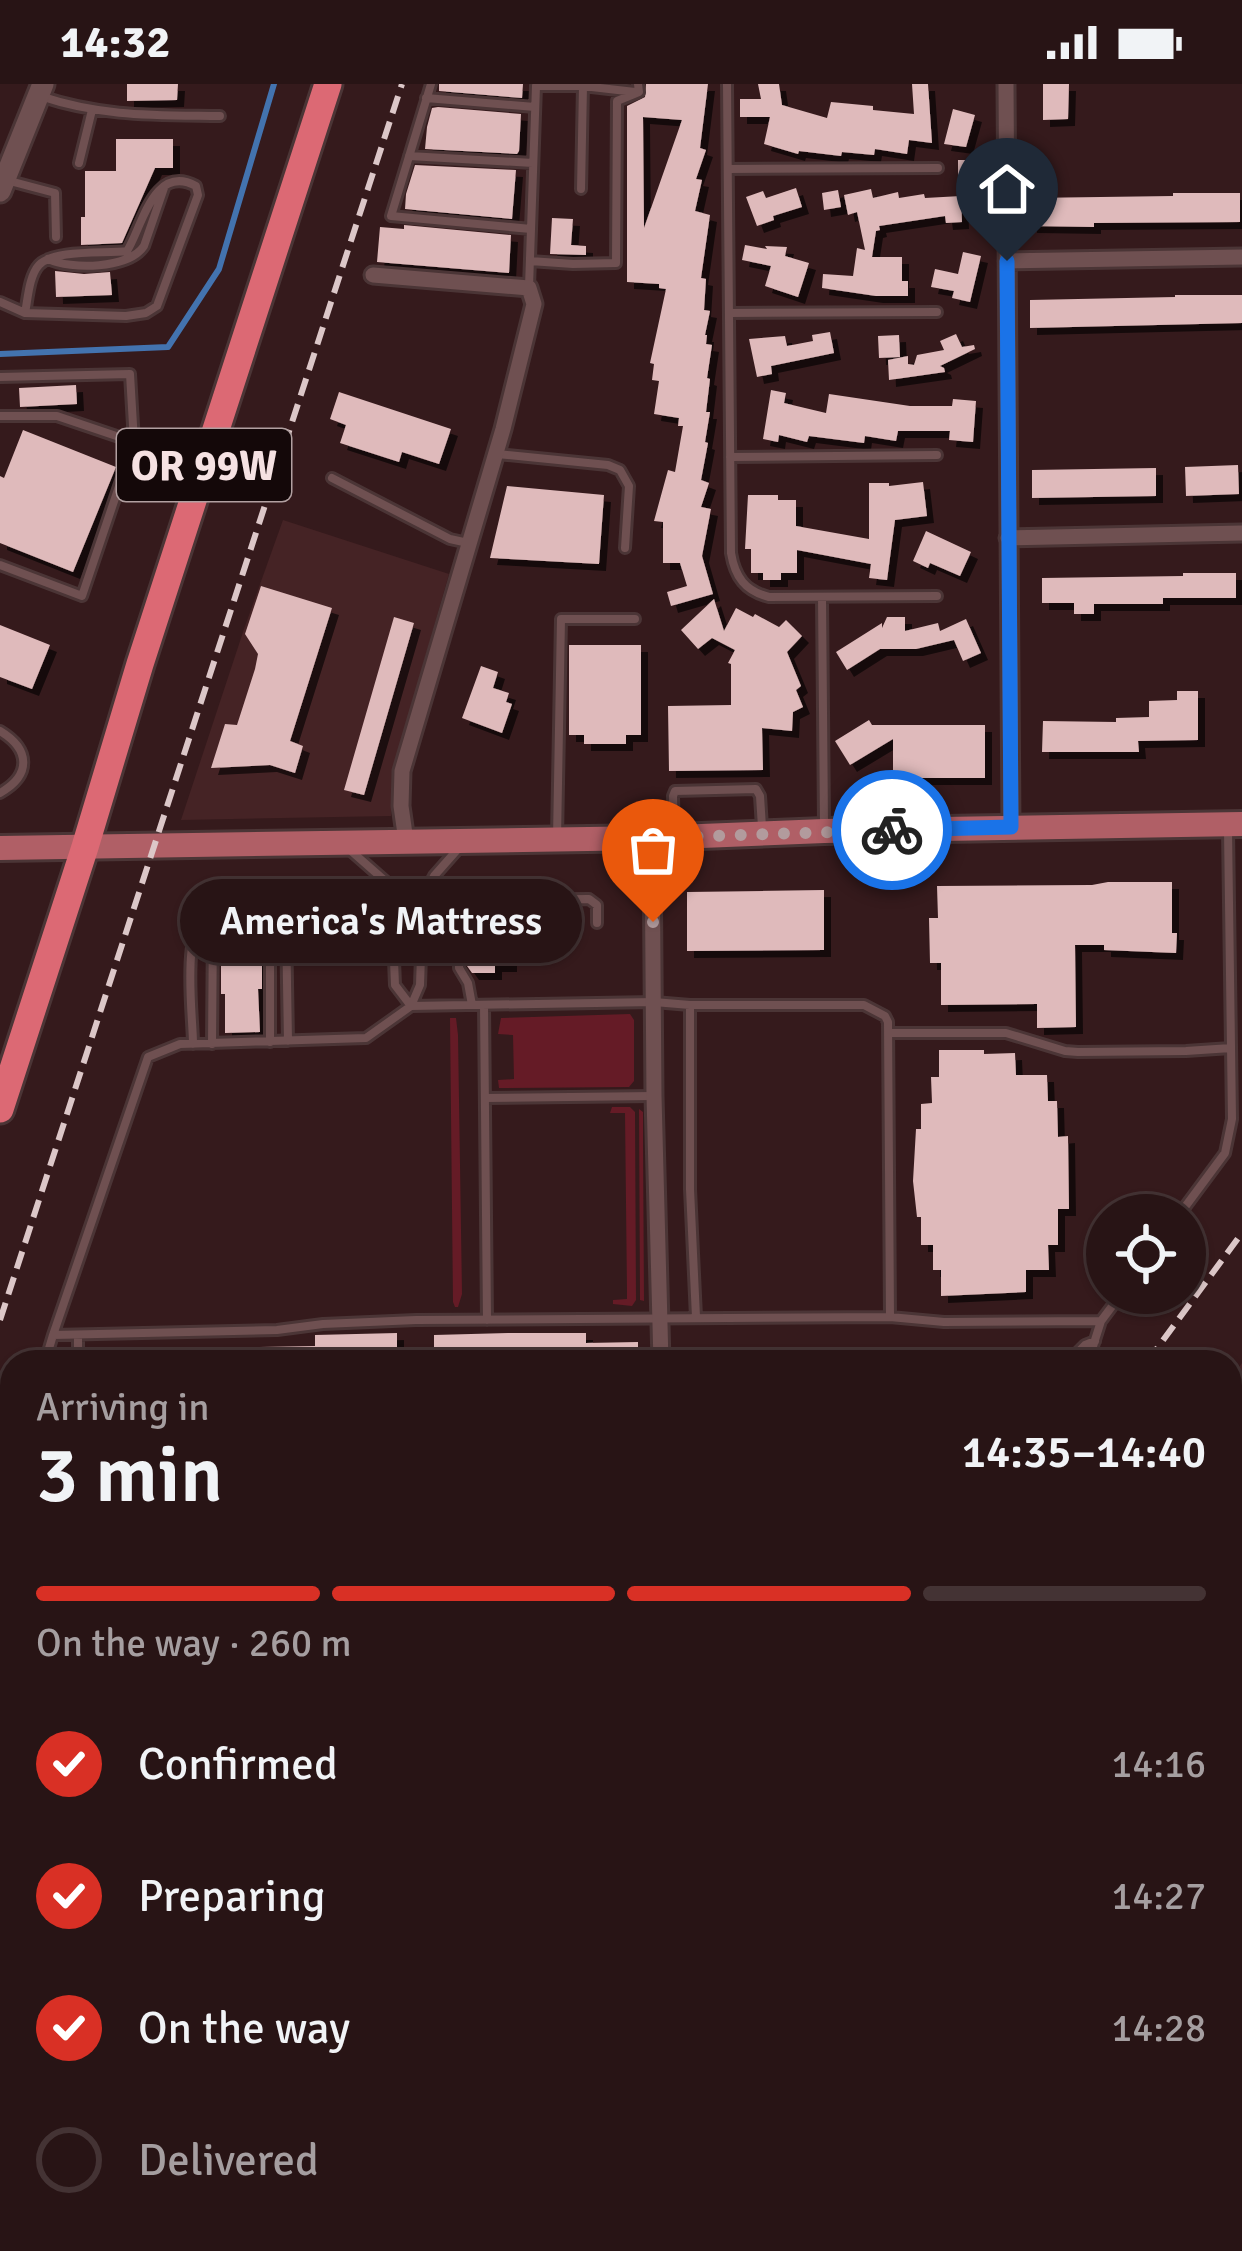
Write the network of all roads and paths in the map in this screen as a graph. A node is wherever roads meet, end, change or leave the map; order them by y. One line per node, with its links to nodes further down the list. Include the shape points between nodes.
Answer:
1 (328, 84): 58 (highway, OR 99W)
2 (430, 84): 9 (lane)
3 (728, 84): 18 (lane)
4 (1006, 84): 24 (street)
5 (536, 85): 6 (lane); 10 (lane)
6 (583, 86): 7 (lane); 20 (lane)
7 (638, 88): 25 (lane, via 617,101 616,263)
8 (40, 90): 11 (lane); 13 (main road)
9 (426, 98): 10 (lane); 14 (lane)
10 (535, 106): 16 (lane)
11 (92, 110): 12 (lane); 15 (lane)
12 (220, 116)
13 (7, 154): 19 (main road)
14 (409, 156): 16 (lane); 21 (lane, via 391,216)
15 (79, 163)
16 (533, 163): 21 (lane)
17 (938, 168): 18 (lane)
18 (728, 169): 31 (lane)
19 (2, 186): 22 (lane, via 55,193)
20 (581, 190)
21 (531, 229): 25 (lane)
22 (56, 237)
23 (1242, 257): 24 (street)
24 (1007, 261): 40 (street)
25 (530, 262): 27 (lane)
26 (373, 275): 27 (street)
27 (529, 288): 35 (street, via 534,304)
28 (0, 302): 30 (lane)
29 (937, 312): 31 (lane)
30 (25, 313): 30 (lane, via 127,316 157,306 196,186 165,187 131,260 48,259 38,266)
31 (729, 313): 37 (lane)
32 (0, 377): 34 (lane, via 130,374)
33 (0, 416): 34 (lane, via 57,416)
34 (134, 442): 43 (lane, via 82,596)
35 (495, 454): 41 (street); 42 (lane, via 620,470 629,486)
36 (937, 455): 37 (lane)
37 (730, 457): 45 (lane, via 731,553 739,578 769,597)
38 (332, 478): 41 (lane)
39 (1242, 533): 40 (street)
40 (1008, 538): 50 (street)
41 (470, 544): 56 (street, via 402,772)
42 (625, 548)
43 (0, 565)
44 (937, 596): 45 (lane)
45 (822, 597): 51 (lane)
46 (634, 619): 54 (lane, via 561,619)
47 (0, 731): 48 (lane, via 16,741 22,761 15,784)
48 (0, 793)
49 (1235, 824): 50 (main road); 71 (lane)
50 (1011, 827): 51 (main road)
51 (824, 831): 52 (main road)
52 (762, 833): 53 (main road); 53 (lane, via 756,790 675,790)
53 (663, 837): 54 (main road); 61 (street)
54 (557, 839): 55 (main road)
55 (467, 840): 56 (main road); 65 (lane, via 423,897 421,985)
56 (406, 841): 57 (main road)
57 (340, 842): 58 (main road); 65 (lane, via 391,886 395,985)
58 (85, 847): 59 (main road); 74 (highway, OR 99W)
59 (0, 848)
60 (597, 922): 62 (lane, via 589,899 461,903 459,968)
61 (654, 1002): 63 (lane); 64 (lane); 72 (street)
62 (472, 1005): 63 (lane); 65 (lane)
63 (484, 1005): 73 (lane)
64 (690, 1005): 66 (lane, via 864,1005 885,1016); 77 (lane)
65 (411, 1006): 68 (lane, via 366,1038)
66 (888, 1033): 71 (lane, via 1006,1033 1078,1052); 78 (lane)
67 (270, 1042): 68 (lane); 70 (lane); 70 (lane, via 270,925 263,915 239,915 212,925)
68 (288, 1042): 69 (lane, via 283,911 273,902 242,901 215,903 195,925)
69 (193, 1044): 70 (lane); 82 (lane, via 148,1058)
70 (212, 1044)
71 (1231, 1048): 75 (lane, via 1225,1153)
72 (654, 1096): 73 (lane); 79 (street)
73 (486, 1099): 80 (lane)
74 (0, 1109)
75 (1195, 1194)
76 (1106, 1314): 81 (lane)
77 (696, 1317): 78 (lane); 79 (lane)
78 (890, 1317): 81 (lane)
79 (661, 1318): 80 (lane); 87 (street)
80 (487, 1320): 83 (lane)
81 (1101, 1321): 84 (lane)
82 (53, 1335): 83 (lane); 85 (lane)
83 (78, 1335): 86 (lane)
84 (1094, 1341): 88 (lane); 89 (lane)
85 (49, 1350)
86 (78, 1350)
87 (661, 1350)
88 (1080, 1350)
89 (1091, 1350)

